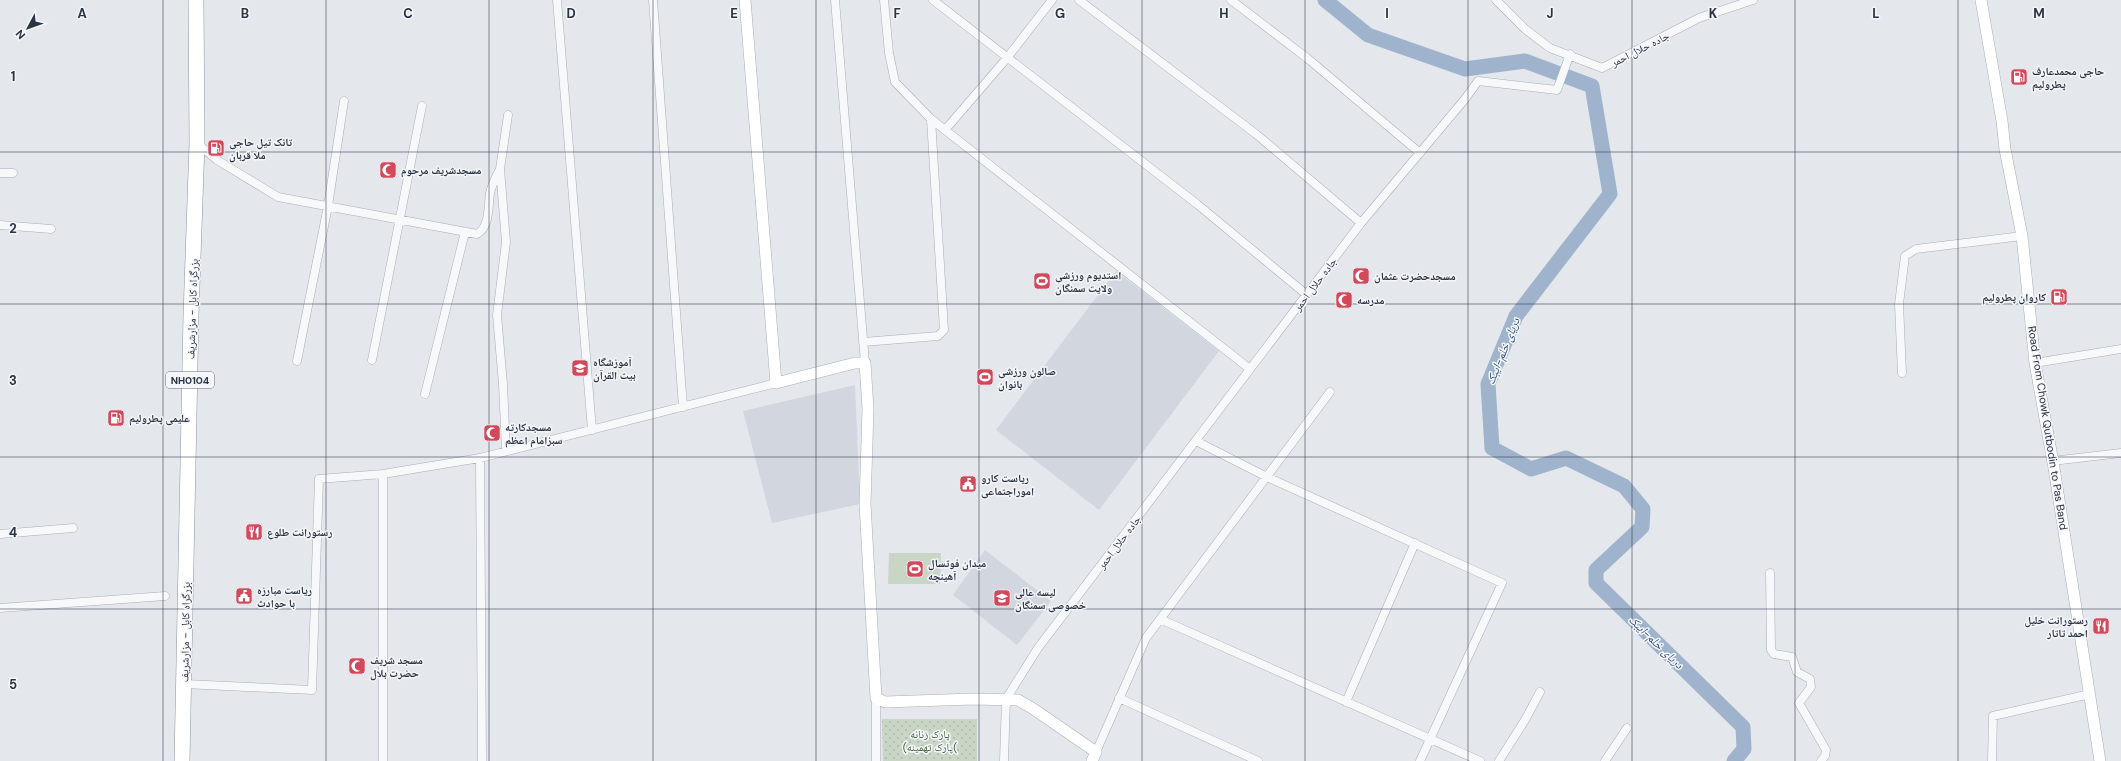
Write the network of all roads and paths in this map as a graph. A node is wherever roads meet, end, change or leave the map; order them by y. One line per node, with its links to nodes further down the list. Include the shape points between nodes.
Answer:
1 (196, 0): 21 (highway, بزرگراه کابل - مزارشریف / NH0104)
2 (557, 0): 46 (street)
3 (653, 0): 45 (street)
4 (745, 0): 42 (street)
5 (835, 0): 34 (street)
6 (884, 0): 19 (street, via 889,53 895,82)
7 (932, 0): 15 (street)
8 (1052, 0): 15 (street)
9 (1079, 0): 28 (street, via 1250,130)
10 (1231, 0): 22 (street, via 1307,58)
11 (1496, 0): 14 (street, via 1525,29 1550,48)
12 (1753, 0): 14 (street, جاده حلال احمر, via 1699,18 1602,68)
13 (1981, 0): 32 (street, Road From Chowk Qutbodin to Pas Band)
14 (1570, 54): 22 (street, جاده حلال احمر, via 1557,90 1478,81)
15 (1007, 58): 20 (street); 33 (street, via 1197,204)
16 (344, 101): 26 (street)
17 (422, 106): 27 (street)
18 (508, 115): 23 (street)
19 (931, 119): 20 (street); 34 (street, via 944,330 938,336)
20 (945, 130): 40 (street)
21 (198, 144): 26 (street, via 217,160 278,197); 61 (highway, بزرگراه کابل - مزارشریف / NH0104, via 191,323)
22 (1420, 153): 28 (street, جاده حلال احمر)
23 (500, 169): 31 (street, via 490,192 485,226 477,234); 48 (street, via 506,242 497,315)
24 (13, 172): 25 (street)
25 (0, 173)
26 (328, 206): 27 (street); 37 (street)
27 (401, 219): 31 (street); 36 (street)
28 (1361, 223): 33 (street, جاده حلال احمر)
29 (0, 225): 30 (street)
30 (51, 229)
31 (465, 232): 44 (street)
32 (2022, 236): 39 (street, Road From Chowk Qutbodin to Pas Band); 41 (street, via 1916,248 1905,256 1899,304)
33 (1307, 295): 40 (street, جاده حلال احمر)
34 (863, 342): 38 (street)
35 (2121, 349): 39 (street)
36 (372, 360)
37 (297, 361)
38 (865, 363): 42 (street, via 855,363); 64 (street, via 868,409 865,504)
39 (2035, 363): 51 (street, Road From Chowk Qutbodin to Pas Band)
40 (1250, 369): 47 (street, جاده حلال احمر)
41 (1902, 373)
42 (776, 383): 45 (street)
43 (1330, 392): 53 (street)
44 (425, 394)
45 (683, 407): 46 (street)
46 (592, 430): 48 (street)
47 (1196, 441): 53 (street); 66 (street, جاده حلال احمر, via 1038,648)
48 (506, 451): 50 (street)
49 (2121, 453): 51 (street)
50 (480, 458): 52 (street); 73 (street)
51 (2052, 461): 63 (street, Road From Chowk Qutbodin to Pas Band)
52 (383, 474): 61 (street, via 319,479 312,690); 72 (street)
53 (1267, 477): 56 (street); 60 (street)
54 (72, 528): 55 (street)
55 (0, 534)
56 (1415, 543): 67 (street); 69 (street, via 1502,583)
57 (1770, 573): 81 (street, via 1771,650 1774,654 1792,657 1797,672 1810,679 1811,687 1799,703 1826,750)
58 (165, 596): 59 (street)
59 (0, 608)
60 (1160, 619): 65 (street, via 1146,638); 67 (street)
61 (184, 684): 71 (highway, بزرگراه کابل - مزارشریف / NH0104)
62 (1540, 692): 79 (street, via 1526,720)
63 (2090, 694): 82 (street, via 1993,716); 83 (street, Road From Chowk Qutbodin to Pas Band)
64 (876, 698): 66 (street, via 885,702); 74 (street)
65 (1120, 698): 70 (street); 76 (street)
66 (1006, 699): 70 (street, via 1018,700 1032,708); 75 (street)
67 (1346, 702): 69 (street)
68 (1627, 728): 80 (street)
69 (1430, 739): 77 (street); 78 (street)
70 (1094, 756)
71 (182, 761)
72 (383, 761)
73 (482, 761)
74 (876, 761)
75 (1004, 761)
76 (1258, 761)
77 (1420, 761)
78 (1480, 761)
79 (1499, 761)
80 (1605, 761)
81 (1821, 761)
82 (1992, 761)
83 (2100, 761)

